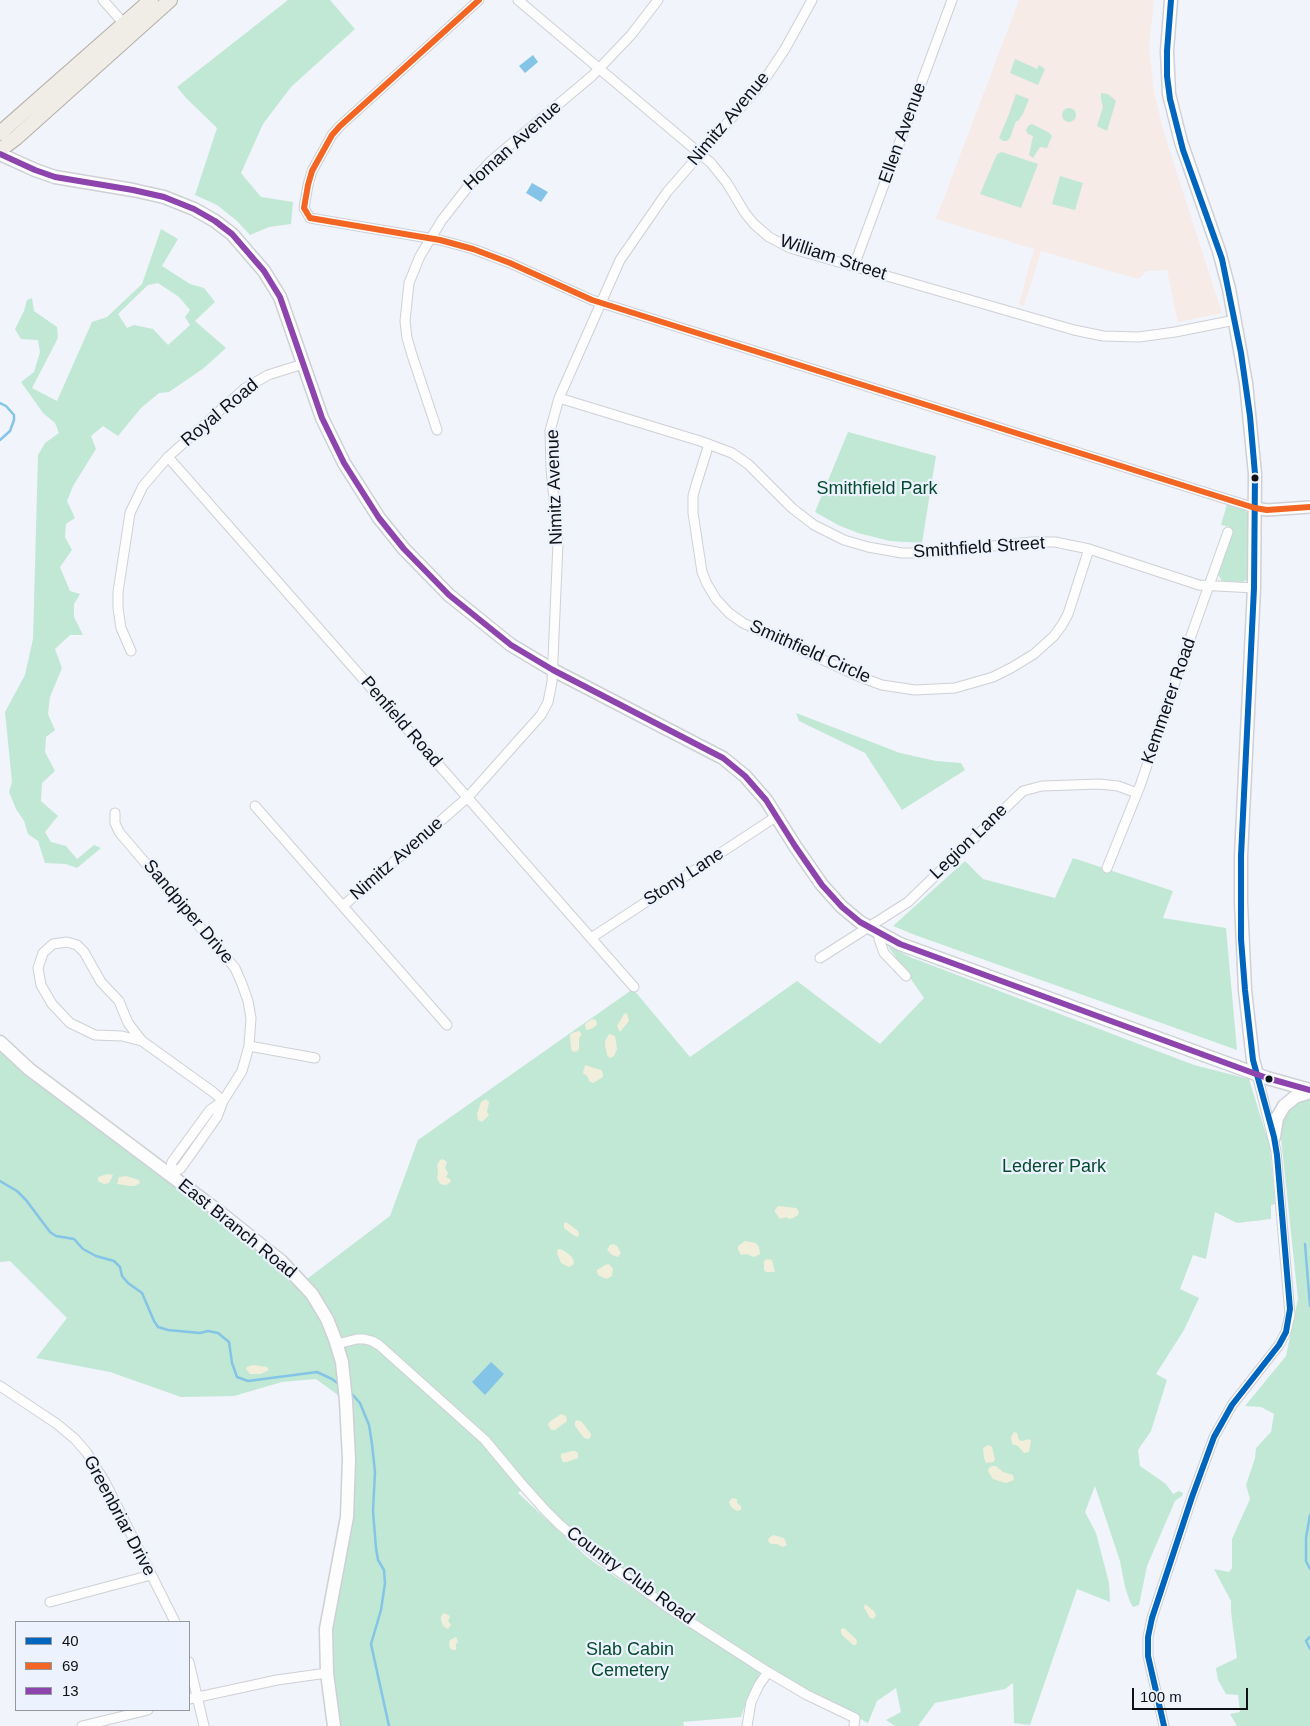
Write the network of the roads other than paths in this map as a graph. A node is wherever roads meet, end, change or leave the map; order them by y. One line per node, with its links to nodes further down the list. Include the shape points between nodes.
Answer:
1 (103, 0): 10 (street)
2 (151, 0): 10 (main road)
3 (170, 0): 10 (main road)
4 (479, 0): 16 (street, via 340,126 325,146 308,185 304,208 310,218)
5 (518, 0): 11 (street, William Street)
6 (658, 0): 11 (street, Homan Avenue)
7 (812, 0): 15 (street, Nimitz Avenue, via 763,82)
8 (952, 0): 17 (street, Ellen Avenue)
9 (1171, 0): 19 (main road, via 1166,51 1170,99 1180,142 1221,257)
10 (128, 29): 12 (main road); 13 (main road, via 22,133)
11 (600, 69): 15 (street, William Street); 16 (street, Homan Avenue, via 492,161 457,199)
12 (0, 133)
13 (0, 150)
14 (0, 154): 20 (main road, via 55,178 164,196 215,221 240,242 280,297)
15 (701, 154): 17 (street, William Street, via 721,174 745,213 768,236 790,248); 18 (street, Nimitz Avenue, via 668,192 620,260)
16 (430, 239): 18 (street, via 484,252); 22 (street, Homan Avenue, via 409,283 405,321 412,355)
17 (854, 266): 19 (street, William Street, via 1103,336 1175,332)
18 (601, 303): 21 (street, Nimitz Avenue); 26 (street)
19 (1235, 320): 26 (main road, via 1250,416)
20 (303, 364): 24 (street, Royal Road, via 268,374 254,382); 32 (main road, via 322,418 344,463 379,518 404,549 426,574 470,613 511,645)
21 (559, 398): 23 (street, Smithfield Street); 32 (street, Nimitz Avenue, via 549,448 558,543)
22 (437, 430)
23 (709, 444): 28 (street, Smithfield Street, via 741,459 814,525 844,540 868,547 927,553 1041,542); 28 (street, Smithfield Circle, via 696,485 693,513 702,572 716,599 743,623 882,685 915,690 955,688 993,677 1034,654 1062,626)
24 (168, 456): 31 (street, Royal Road, via 143,486 130,513 118,608); 34 (street, Penfield Road)
25 (1310, 507): 26 (street)
26 (1255, 508): 30 (main road)
27 (1228, 532): 29 (street, Kemmerer Road)
28 (1089, 549): 29 (street, Smithfield Street)
29 (1209, 587): 30 (street, Smithfield Street); 33 (street, Kemmerer Road)
30 (1254, 588): 52 (main road, via 1241,902 1245,990)
31 (132, 651)
32 (553, 670): 34 (street, Nimitz Avenue, via 552,689 541,715); 37 (main road, via 723,758 745,776)
33 (1137, 793): 38 (street, Kemmerer Road); 40 (street, Legion Lane, via 1099,784 1042,786 1023,791 908,902)
34 (468, 797): 39 (street, Nimitz Avenue); 41 (street, Penfield Road)
35 (255, 806): 39 (street)
36 (116, 813): 50 (street, Sandpiper Drive, via 115,823 119,832 235,968 248,1001)
37 (776, 816): 40 (main road, via 827,890); 41 (street, Stony Lane)
38 (1107, 868)
39 (343, 906): 46 (street)
40 (873, 930): 42 (street, Legion Lane); 43 (street, via 882,949); 52 (main road, via 900,944)
41 (591, 938): 44 (street, Penfield Road)
42 (820, 958)
43 (906, 976)
44 (634, 987)
45 (124, 1012): 47 (street); 47 (street, via 77,946 67,942 53,944 42,953 38,974 47,997 58,1011 86,1032); 48 (street)
46 (446, 1025)
47 (121, 1036): 48 (street)
48 (142, 1041): 54 (street)
49 (0, 1042): 56 (main road, East Branch Road, via 29,1069)
50 (249, 1046): 51 (street); 54 (street, Sandpiper Drive, via 242,1071)
51 (315, 1058)
52 (1257, 1074): 53 (main road); 55 (street)
53 (1310, 1091): 55 (main road, via 1284,1106 1277,1118)
54 (223, 1101): 56 (street, Sandpiper Drive, via 210,1110 172,1162)
55 (1274, 1137): 72 (street, via 1290,1304 1288,1323 1280,1345 1232,1405 1218,1428 1152,1618 1148,1656)
56 (169, 1175): 57 (main road, East Branch Road, via 298,1277 323,1310)
57 (337, 1344): 63 (street, Country Club Road, via 364,1339 378,1345 485,1440 545,1510 583,1544 667,1607); 64 (main road, East Branch Road, via 346,1401 349,1474 347,1517 326,1628)
58 (0, 1386): 59 (street, Greenbriar Drive, via 57,1424 86,1452 105,1482)
59 (151, 1575): 60 (street); 61 (street, Greenbriar Drive)
60 (50, 1602)
61 (174, 1621)
62 (190, 1671): 65 (street)
63 (768, 1672): 67 (street, Country Club Road); 71 (street, via 751,1702)
64 (327, 1673): 65 (street); 70 (main road, East Branch Road)
65 (193, 1698): 69 (street)
66 (144, 1711): 68 (street)
67 (854, 1722)
68 (82, 1726)
69 (204, 1726)
70 (334, 1726)
71 (747, 1726)
72 (1164, 1726)

